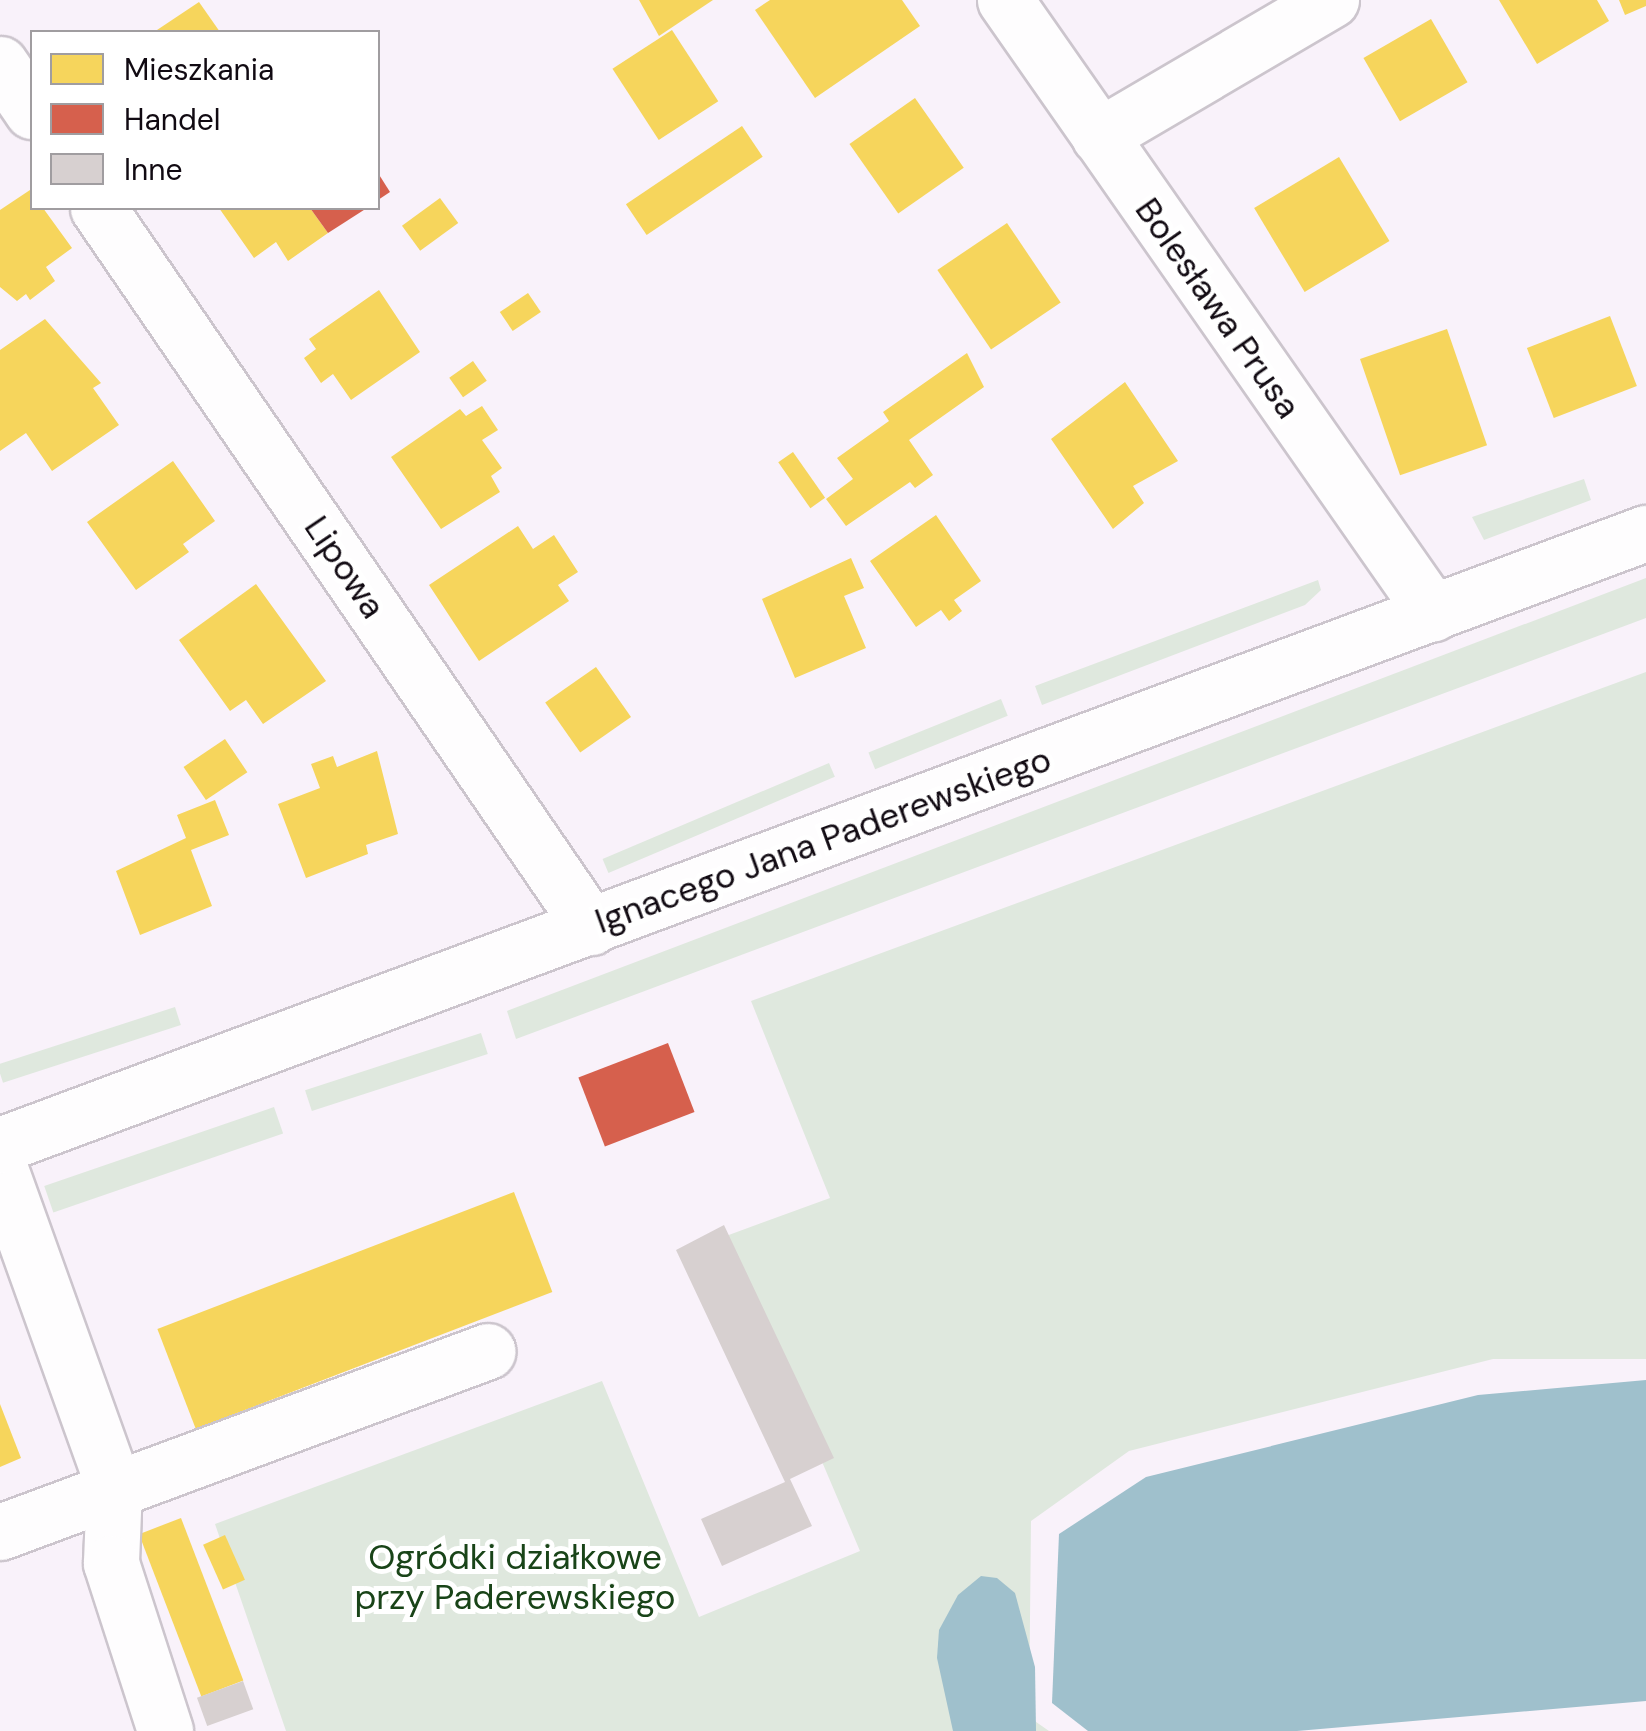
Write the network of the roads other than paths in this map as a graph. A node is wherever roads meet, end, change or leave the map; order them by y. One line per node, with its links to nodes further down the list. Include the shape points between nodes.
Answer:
1 (1005, 0): 5 (street, Bolesława Prusa)
2 (1331, 0): 5 (street)
3 (0, 64): 4 (street)
4 (30, 108)
5 (1099, 136): 8 (street, Bolesława Prusa)
6 (99, 210): 9 (street, Lipowa)
7 (1646, 533): 8 (street, Ignacego Jana Paderewskiego)
8 (1434, 613): 9 (street, Ignacego Jana Paderewskiego)
9 (591, 927): 10 (street, Ignacego Jana Paderewskiego)
10 (0, 1145)
11 (0, 1169): 13 (street)
12 (488, 1351): 13 (street)
13 (114, 1487): 14 (street); 15 (street, via 111,1563)
14 (0, 1532)
15 (166, 1730)

